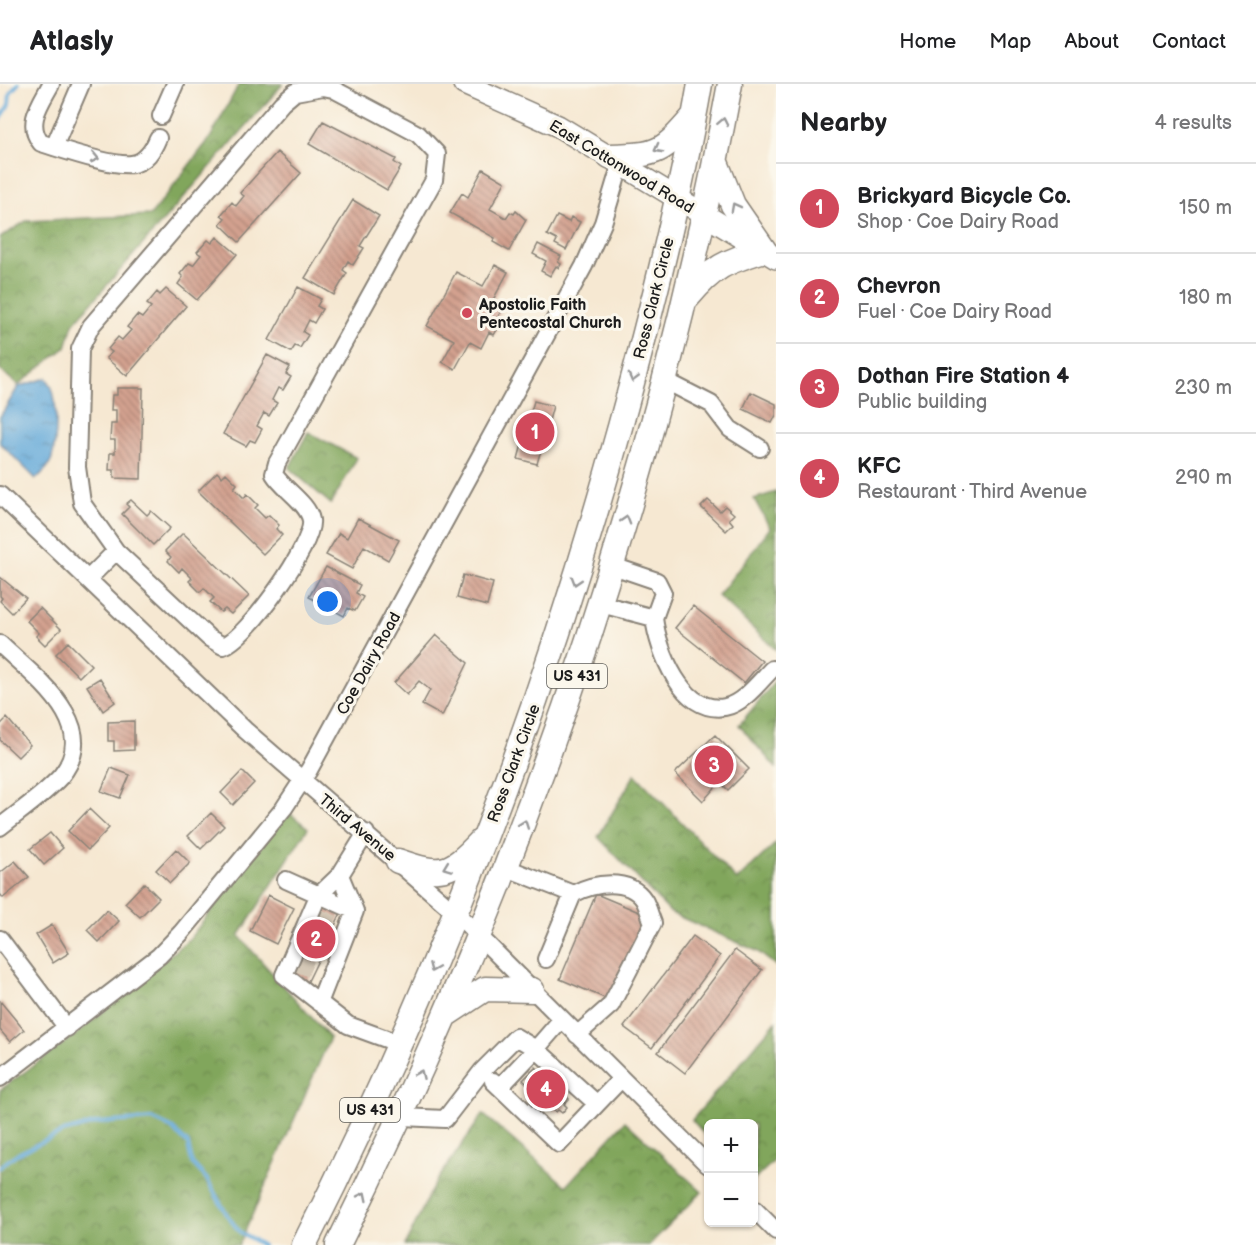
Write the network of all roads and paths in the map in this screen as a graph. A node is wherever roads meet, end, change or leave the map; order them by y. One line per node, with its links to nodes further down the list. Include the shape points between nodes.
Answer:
1 (51, 84): 10 (street, via 33,123 41,143)
2 (81, 84): 10 (street)
3 (175, 84): 7 (street)
4 (464, 84): 11 (main road, East Cottonwood Road, via 558,126)
5 (700, 84): 8 (highway, Ross Clark Circle / US 431)
6 (730, 84): 12 (highway, Ross Clark Circle / US 431, one-way to 6)
7 (161, 116)
8 (694, 116): 11 (highway, one-way to 11, via 660,150); 13 (highway, Ross Clark Circle / US 431)
9 (158, 138): 10 (street, one-way to 9, via 132,164 145,158)
10 (54, 147)
11 (616, 159): 13 (main road, East Cottonwood Road); 28 (street, Coe Dairy Road, via 603,223 584,266)
12 (715, 160): 14 (highway, Ross Clark Circle / US 431); 15 (highway, one-way to 12, via 733,205)
13 (678, 199): 14 (main road, East Cottonwood Road); 23 (highway, Ross Clark Circle / US 431, one-way to 23, via 625,410)
14 (704, 216): 15 (main road, East Cottonwood Road); 16 (highway, Ross Clark Circle / US 431)
15 (770, 254): 16 (highway, via 720,265)
16 (685, 300): 17 (highway, Ross Clark Circle / US 431)
17 (666, 381): 18 (street, via 711,404 730,429); 21 (highway, Ross Clark Circle / US 431, one-way to 17)
18 (760, 448)
19 (0, 495): 22 (street, Third Avenue)
20 (116, 551): 20 (street, via 89,516 78,490 80,349 92,326 295,92 333,89 418,134 437,154 434,180 277,463 274,474 311,521 309,534 271,600 231,644 215,644); 22 (street)
21 (613, 566): 24 (highway, Ross Clark Circle / US 431); 25 (street, via 657,581 662,587)
22 (88, 579): 28 (street, Third Avenue)
23 (565, 614): 24 (highway); 31 (highway, Ross Clark Circle / US 431)
24 (598, 615): 25 (street); 33 (highway, Ross Clark Circle / US 431, one-way to 24)
25 (654, 618): 27 (street, via 674,677 682,689 704,704 734,704)
26 (0, 644): 29 (street, via 63,706 74,743 60,776)
27 (772, 669)
28 (303, 781): 30 (street, Third Avenue); 49 (street, Coe Dairy Road, via 182,933 159,956)
29 (0, 827)
30 (366, 833): 32 (street, Third Avenue); 34 (street)
31 (487, 835): 32 (highway, one-way to 32, via 465,858 447,869 429,872); 39 (highway, Ross Clark Circle / US 431)
32 (398, 861): 39 (street, Third Avenue)
33 (507, 868): 36 (street); 40 (highway, Ross Clark Circle / US 431)
34 (340, 875): 37 (street); 38 (street)
35 (286, 880): 37 (street)
36 (573, 894): 42 (street); 50 (street, via 588,885 628,888 643,899 653,923 611,1005)
37 (318, 896): 38 (street); 46 (street, via 308,929 284,975)
38 (355, 911): 44 (street, via 336,940)
39 (457, 914): 40 (street, Third Avenue); 51 (highway, Ross Clark Circle / US 431, one-way to 51)
40 (480, 938): 45 (street, Third Avenue); 47 (highway, Ross Clark Circle / US 431)
41 (0, 939): 49 (street)
42 (546, 959)
43 (313, 970): 44 (street)
44 (329, 977): 46 (street)
45 (532, 990): 47 (highway, via 485,989); 48 (street, Third Avenue)
46 (319, 1003): 51 (street, via 348,1025)
47 (447, 1014): 58 (highway, Ross Clark Circle / US 431, one-way to 47)
48 (562, 1020): 50 (street, Third Avenue); 52 (street)
49 (67, 1028): 54 (street, Coe Dairy Road)
50 (577, 1035): 55 (street, Third Avenue)
51 (400, 1044): 63 (highway, Ross Clark Circle / US 431)
52 (540, 1053): 53 (street, via 516,1037); 56 (street); 57 (street); 59 (street, via 548,1071 576,1098 577,1104 573,1116)
53 (482, 1071): 56 (street); 58 (street, via 446,1119)
54 (0, 1078)
55 (621, 1079): 57 (street); 60 (street, Third Avenue)
56 (500, 1087): 59 (street)
57 (597, 1104): 59 (street, via 560,1144)
58 (402, 1117): 64 (highway, Ross Clark Circle / US 431, one-way to 58)
59 (552, 1136)
60 (704, 1161)
61 (758, 1214): 62 (street)
62 (776, 1231)
63 (304, 1245)
64 (338, 1245)

